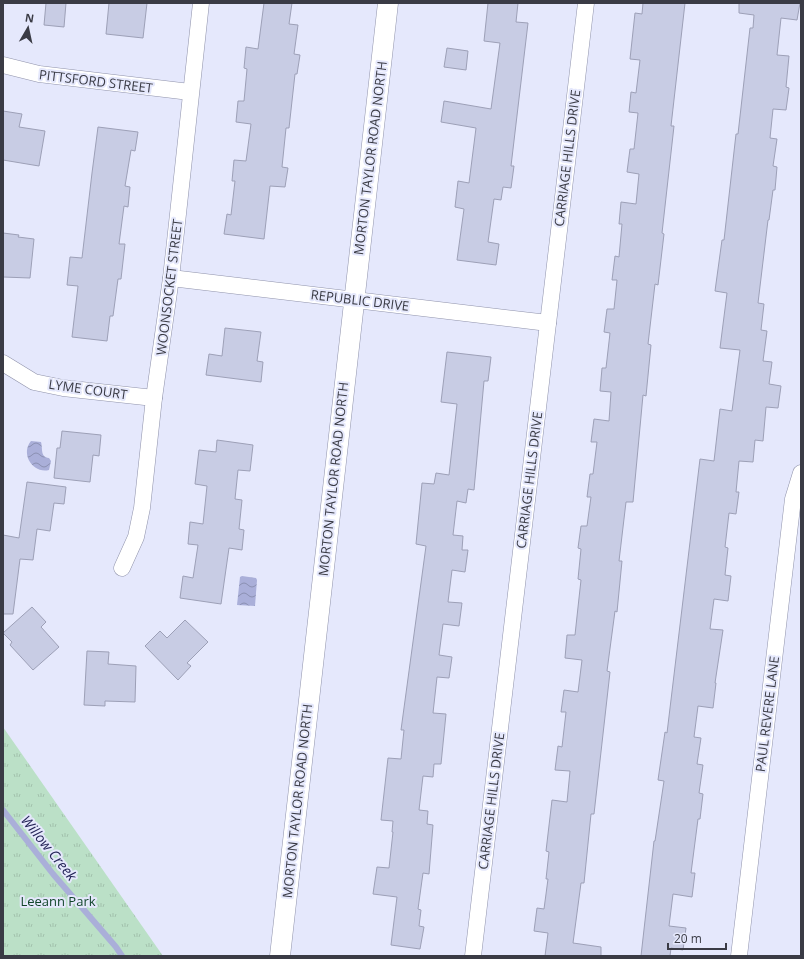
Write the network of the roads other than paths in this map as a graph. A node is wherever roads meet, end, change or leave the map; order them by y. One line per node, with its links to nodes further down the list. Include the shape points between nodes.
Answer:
1 (201, 3): 5 (street, WOONSOCKET STREET)
2 (388, 3): 7 (street, MORTON TAYLOR ROAD NORTH)
3 (586, 3): 8 (street, CARRIAGE HILLS DRIVE)
4 (3, 65): 5 (street, PITTSFORD STREET, via 39,74)
5 (190, 92): 6 (street, WOONSOCKET STREET)
6 (171, 278): 7 (street, REPUBLIC DRIVE); 10 (street, WOONSOCKET STREET)
7 (354, 299): 8 (street, REPUBLIC DRIVE); 13 (street, MORTON TAYLOR ROAD NORTH)
8 (548, 323): 14 (street, CARRIAGE HILLS DRIVE)
9 (3, 363): 10 (street, LYME COURT, via 34,382 63,388)
10 (154, 398): 12 (street, WOONSOCKET STREET, via 142,508 136,538)
11 (801, 473): 15 (street, PAUL REVERE LANE, via 793,499)
12 (122, 568)
13 (280, 956)
14 (473, 956)
15 (739, 956)

